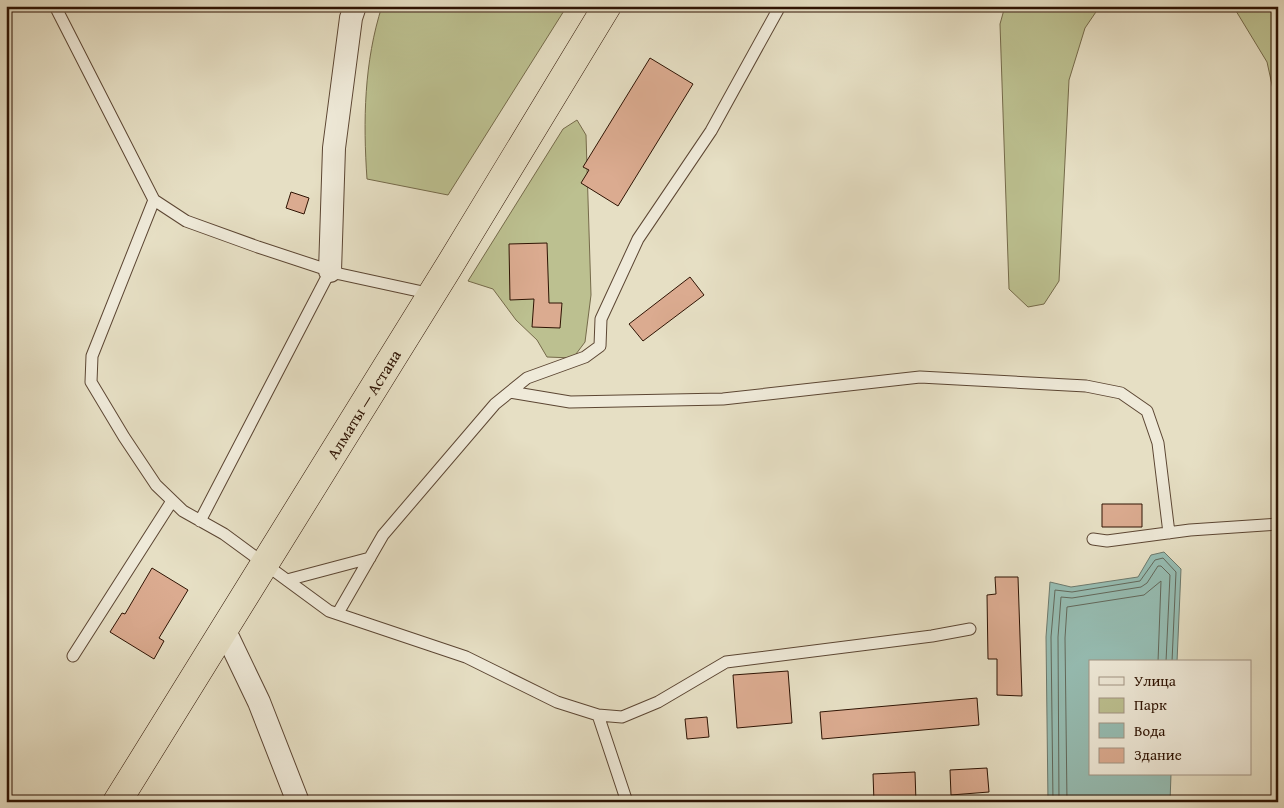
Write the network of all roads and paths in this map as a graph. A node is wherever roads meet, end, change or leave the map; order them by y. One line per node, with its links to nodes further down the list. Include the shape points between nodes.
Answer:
1 (55, 6): 5 (lane)
2 (356, 6): 6 (street, via 351,18 334,148)
3 (607, 6): 7 (highway, Алматы — Астана)
4 (780, 6): 8 (lane, via 711,132 638,238 601,319 600,346 585,357 527,378)
5 (154, 200): 6 (lane, via 186,221); 9 (lane, via 92,356 91,382 156,485)
6 (330, 271): 7 (lane); 10 (lane)
7 (432, 294): 15 (highway, Алматы — Астана)
8 (510, 392): 12 (lane, via 570,402 723,399 920,377 1086,386 1121,393 1147,411 1158,443); 14 (lane, via 495,404 383,535)
9 (172, 501): 10 (lane); 20 (lane)
10 (200, 521): 15 (lane)
11 (1278, 524): 12 (lane)
12 (1169, 534): 13 (lane, via 1107,541)
13 (1093, 539)
14 (370, 558): 16 (lane); 17 (lane)
15 (265, 563): 16 (lane); 18 (highway, Алматы — Астана)
16 (288, 580): 17 (lane)
17 (338, 613): 21 (lane, via 466,657 557,702)
18 (224, 629): 22 (highway, Алматы — Астана); 23 (street, via 259,702)
19 (970, 629): 21 (lane, via 726,662 658,702 622,717)
20 (73, 656)
21 (598, 714): 24 (lane)
22 (117, 802)
23 (298, 802)
24 (627, 802)

